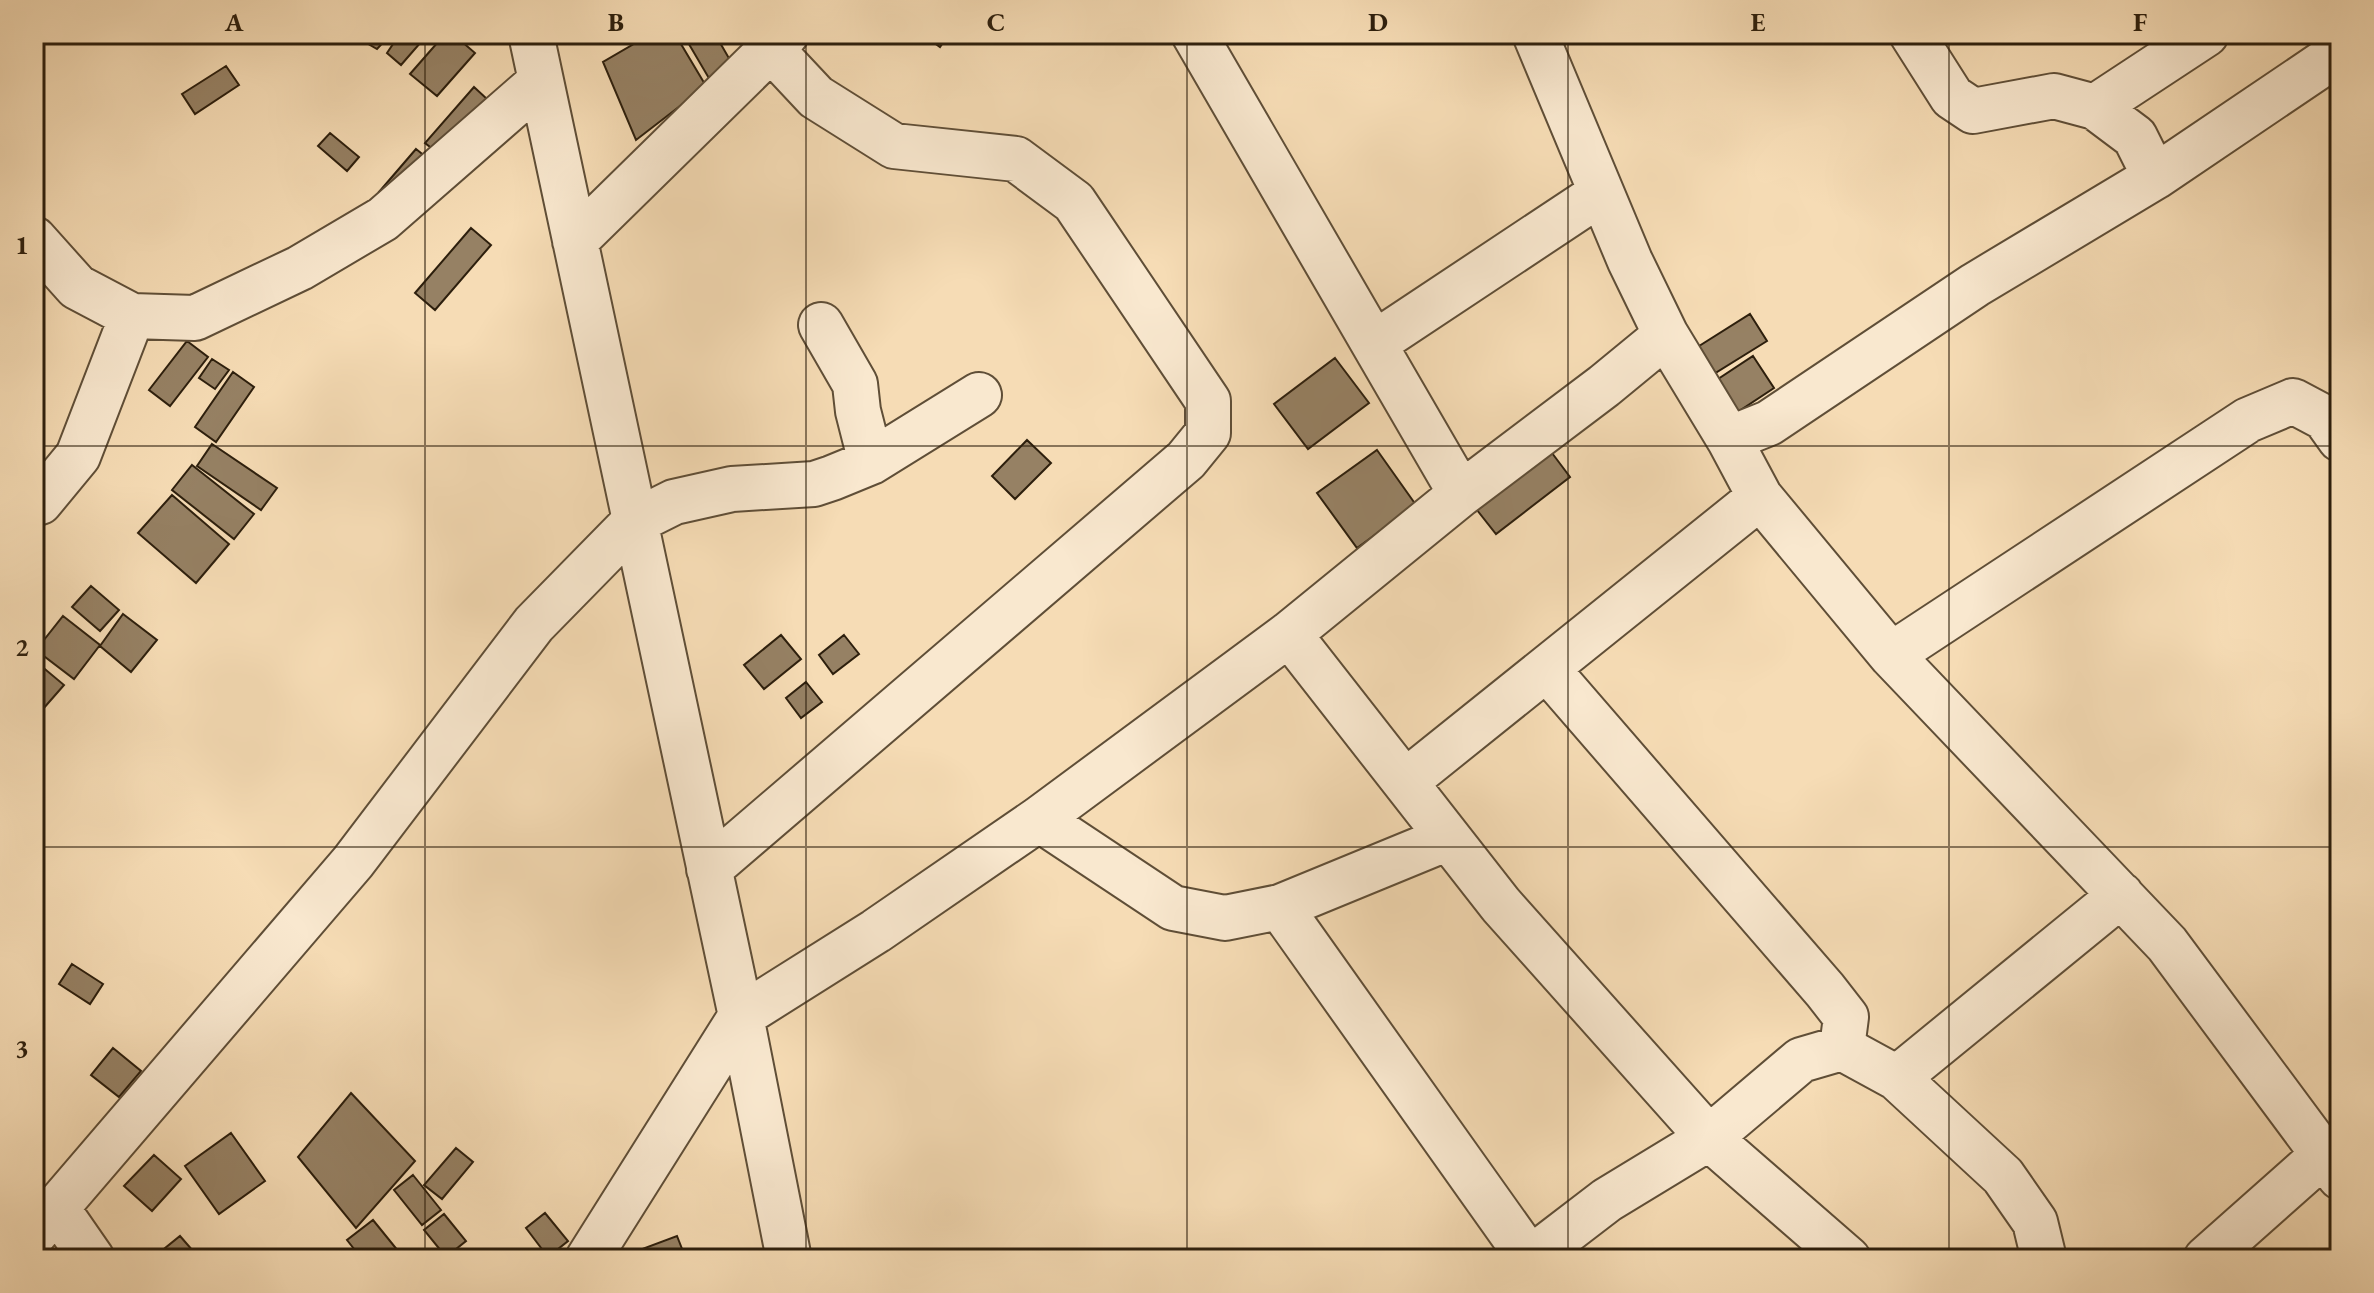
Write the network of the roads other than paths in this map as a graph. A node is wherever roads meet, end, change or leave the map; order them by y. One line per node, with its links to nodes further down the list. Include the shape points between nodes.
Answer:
1 (531, 34): 8 (street)
2 (1194, 34): 17 (street)
3 (1535, 34): 11 (street)
4 (1912, 34): 9 (street, via 1952,97 1973,111 2054,96)
5 (2206, 34): 9 (street)
6 (778, 41): 13 (street); 32 (street, via 816,97 894,146 1016,159 1074,202 1208,401 1208,433 1186,460)
7 (2340, 52): 10 (street)
8 (541, 81): 13 (street); 14 (street, via 383,219 312,261 195,318)
9 (2095, 107): 10 (street, via 2135,137)
10 (2155, 177): 19 (street, via 1975,285 1769,423)
11 (1601, 193): 16 (street); 17 (street)
12 (34, 239): 14 (street, via 77,287)
13 (575, 241): 25 (street)
14 (132, 316): 24 (street, via 78,456)
15 (821, 325): 21 (street, via 855,384)
16 (1666, 335): 19 (street); 22 (street)
17 (1375, 343): 22 (street)
18 (979, 395): 21 (street)
19 (1729, 439): 23 (street)
20 (2340, 439): 27 (street, via 2325,418 2293,401 2248,420)
21 (871, 462): 25 (street, via 814,484 732,489 674,502)
22 (1461, 494): 26 (street)
23 (1760, 497): 27 (street); 28 (street)
24 (34, 504)
25 (634, 522): 32 (street); 40 (street, via 534,624 353,862)
26 (1289, 634): 29 (street); 30 (street)
27 (1891, 655): 33 (street)
28 (1547, 669): 29 (street); 36 (street, via 1825,990 1846,1017)
29 (1405, 782): 31 (street)
30 (1039, 819): 34 (street, via 1173,908 1225,918); 35 (street)
31 (1448, 838): 34 (street); 38 (street)
32 (709, 869): 35 (street)
33 (2121, 895): 37 (street); 39 (street, via 2167,944)
34 (1280, 907): 44 (street)
35 (741, 1016): 42 (street); 43 (street)
36 (1842, 1048): 37 (street); 38 (street, via 1801,1060)
37 (1897, 1078): 46 (street, via 2003,1176 2035,1222)
38 (1709, 1138): 44 (street, via 1607,1200); 45 (street)
39 (2331, 1166): 47 (street)
40 (45, 1220): 41 (street)
41 (92, 1259)
42 (588, 1259)
43 (789, 1259)
44 (1530, 1259)
45 (1848, 1259)
46 (2044, 1259)
47 (2206, 1259)

